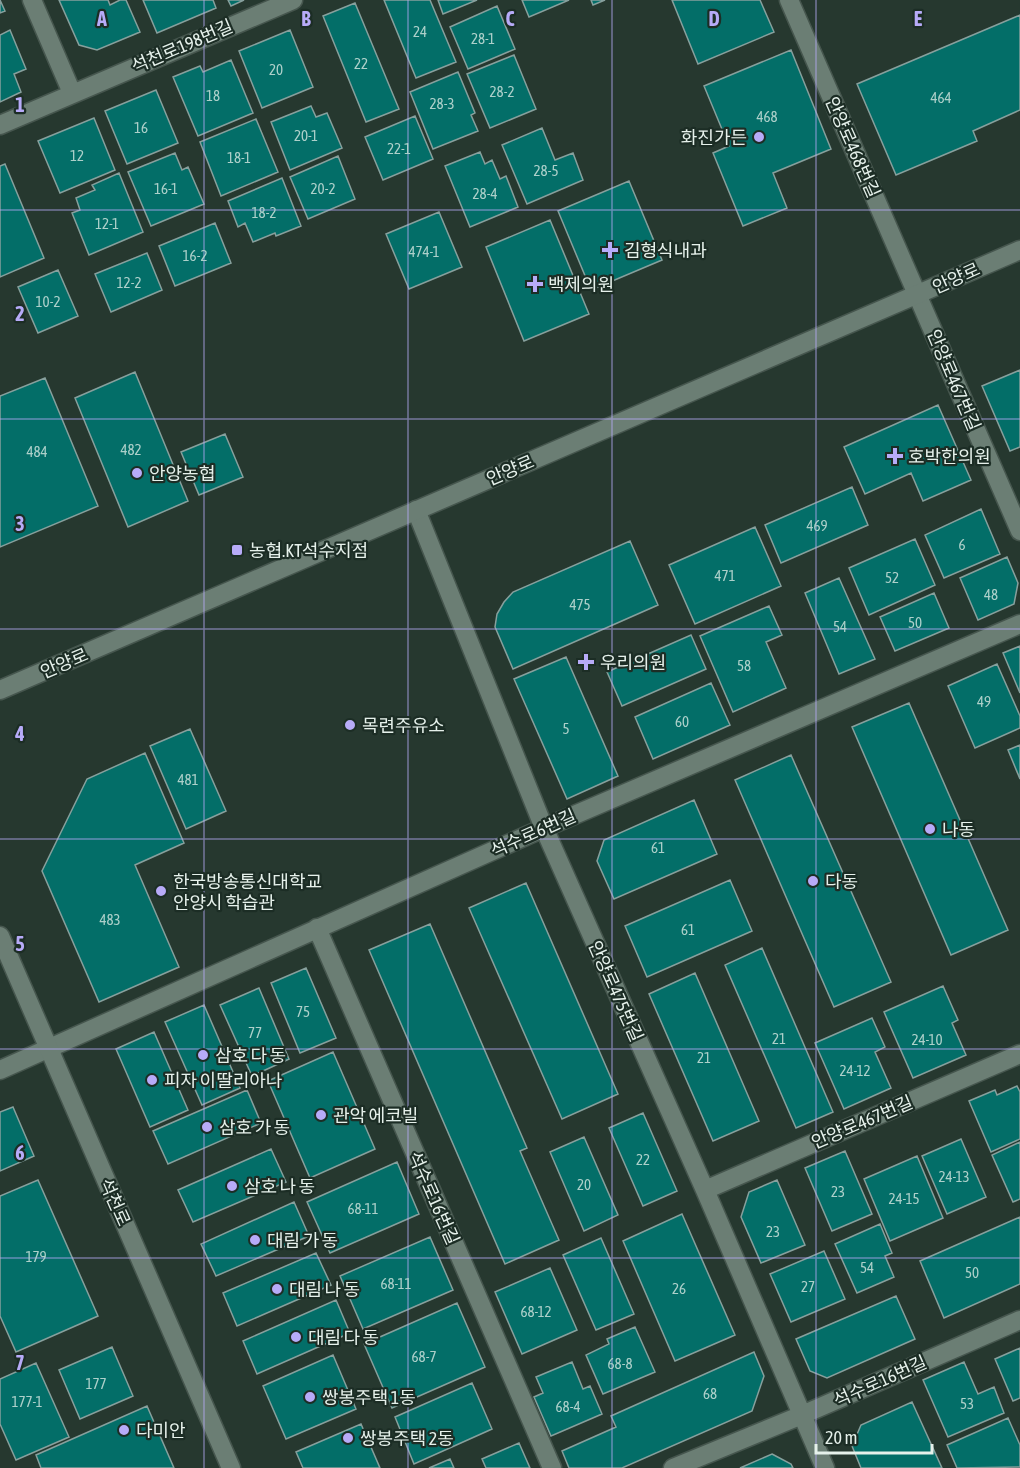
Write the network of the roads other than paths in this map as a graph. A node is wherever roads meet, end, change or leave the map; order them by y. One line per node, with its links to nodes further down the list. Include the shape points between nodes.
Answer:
1 (32, 0): 4 (street)
2 (293, 0): 4 (street, 석천로198번길)
3 (789, 0): 7 (street, 안양로468번길)
4 (72, 93): 5 (street, 석천로198번길)
5 (0, 125)
6 (1020, 250): 7 (street, 안양로)
7 (917, 295): 8 (street, 안양로); 9 (street, 안양로467번길)
8 (416, 510): 11 (street, 안양로); 12 (street, 안양로475번길)
9 (1020, 531)
10 (1020, 624): 12 (street, 석수로6번길)
11 (0, 690)
12 (544, 828): 13 (street, 석수로6번길); 18 (street, 안양로475번길)
13 (317, 928): 15 (street, 석수로6번길); 22 (street, 석수로16번길)
14 (0, 936): 15 (street, 석천로)
15 (49, 1049): 17 (street, 석수로6번길); 21 (street, 석천로)
16 (1020, 1054): 18 (street, 안양로467번길)
17 (0, 1070)
18 (705, 1190): 20 (street, 안양로475번길)
19 (1020, 1320): 20 (street, 석수로16번길)
20 (802, 1415): 23 (street, 석수로16번길); 24 (street, 안양로475번길)
21 (231, 1468)
22 (552, 1468)
23 (673, 1468)
24 (825, 1468)

